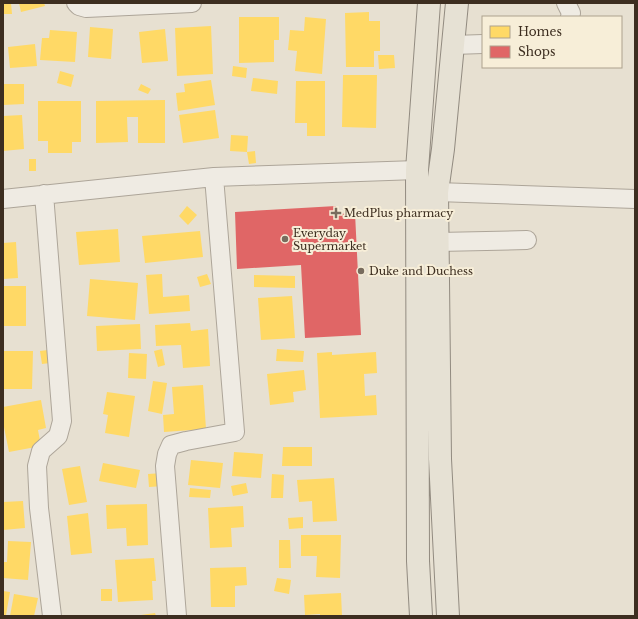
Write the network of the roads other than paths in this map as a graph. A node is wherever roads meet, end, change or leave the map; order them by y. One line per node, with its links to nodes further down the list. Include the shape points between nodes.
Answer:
1 (76, 3): 2 (street, via 86,8)
2 (192, 3)
3 (566, 3): 6 (street)
4 (429, 7): 5 (main road); 9 (main road)
5 (456, 7): 8 (main road)
6 (570, 16)
7 (482, 44): 8 (street)
8 (453, 46): 11 (main road)
9 (418, 170): 10 (street); 18 (main road)
10 (214, 177): 12 (street); 20 (street, via 235,432 172,445 167,454 165,466)
11 (437, 192): 14 (street); 16 (main road)
12 (44, 194): 13 (street); 19 (street, via 62,421 58,436 41,451 37,466)
13 (3, 199)
14 (635, 199)
15 (527, 240): 16 (street)
16 (438, 242): 17 (main road, via 440,459)
17 (446, 557): 18 (main road); 22 (main road)
18 (418, 561): 21 (main road)
19 (52, 616)
20 (177, 616)
21 (421, 616)
22 (448, 616)

